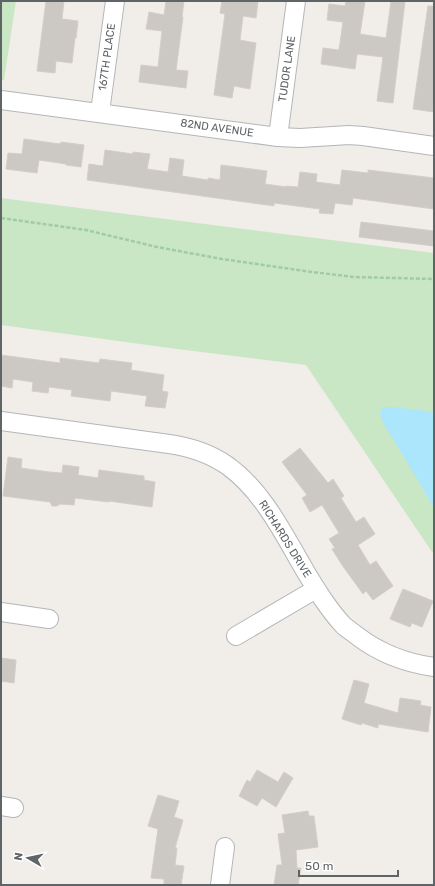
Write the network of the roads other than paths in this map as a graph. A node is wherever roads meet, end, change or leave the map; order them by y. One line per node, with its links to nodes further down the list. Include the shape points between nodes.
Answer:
1 (115, 1): 4 (street, 167TH PLACE)
2 (296, 1): 5 (street, TUDOR LANE)
3 (1, 100): 4 (street, 82ND AVENUE)
4 (100, 112): 5 (street, 82ND AVENUE)
5 (278, 137): 6 (street, 82ND AVENUE, via 349,135)
6 (434, 146)
7 (1, 422): 8 (street, RICHARDS DRIVE, via 184,446 214,458 228,466 255,492)
8 (316, 589): 11 (street); 12 (street, RICHARDS DRIVE, via 345,627 376,649 418,665)
9 (1, 612): 10 (street)
10 (50, 619)
11 (236, 636)
12 (434, 667)
13 (225, 847): 14 (street)
14 (220, 885)

